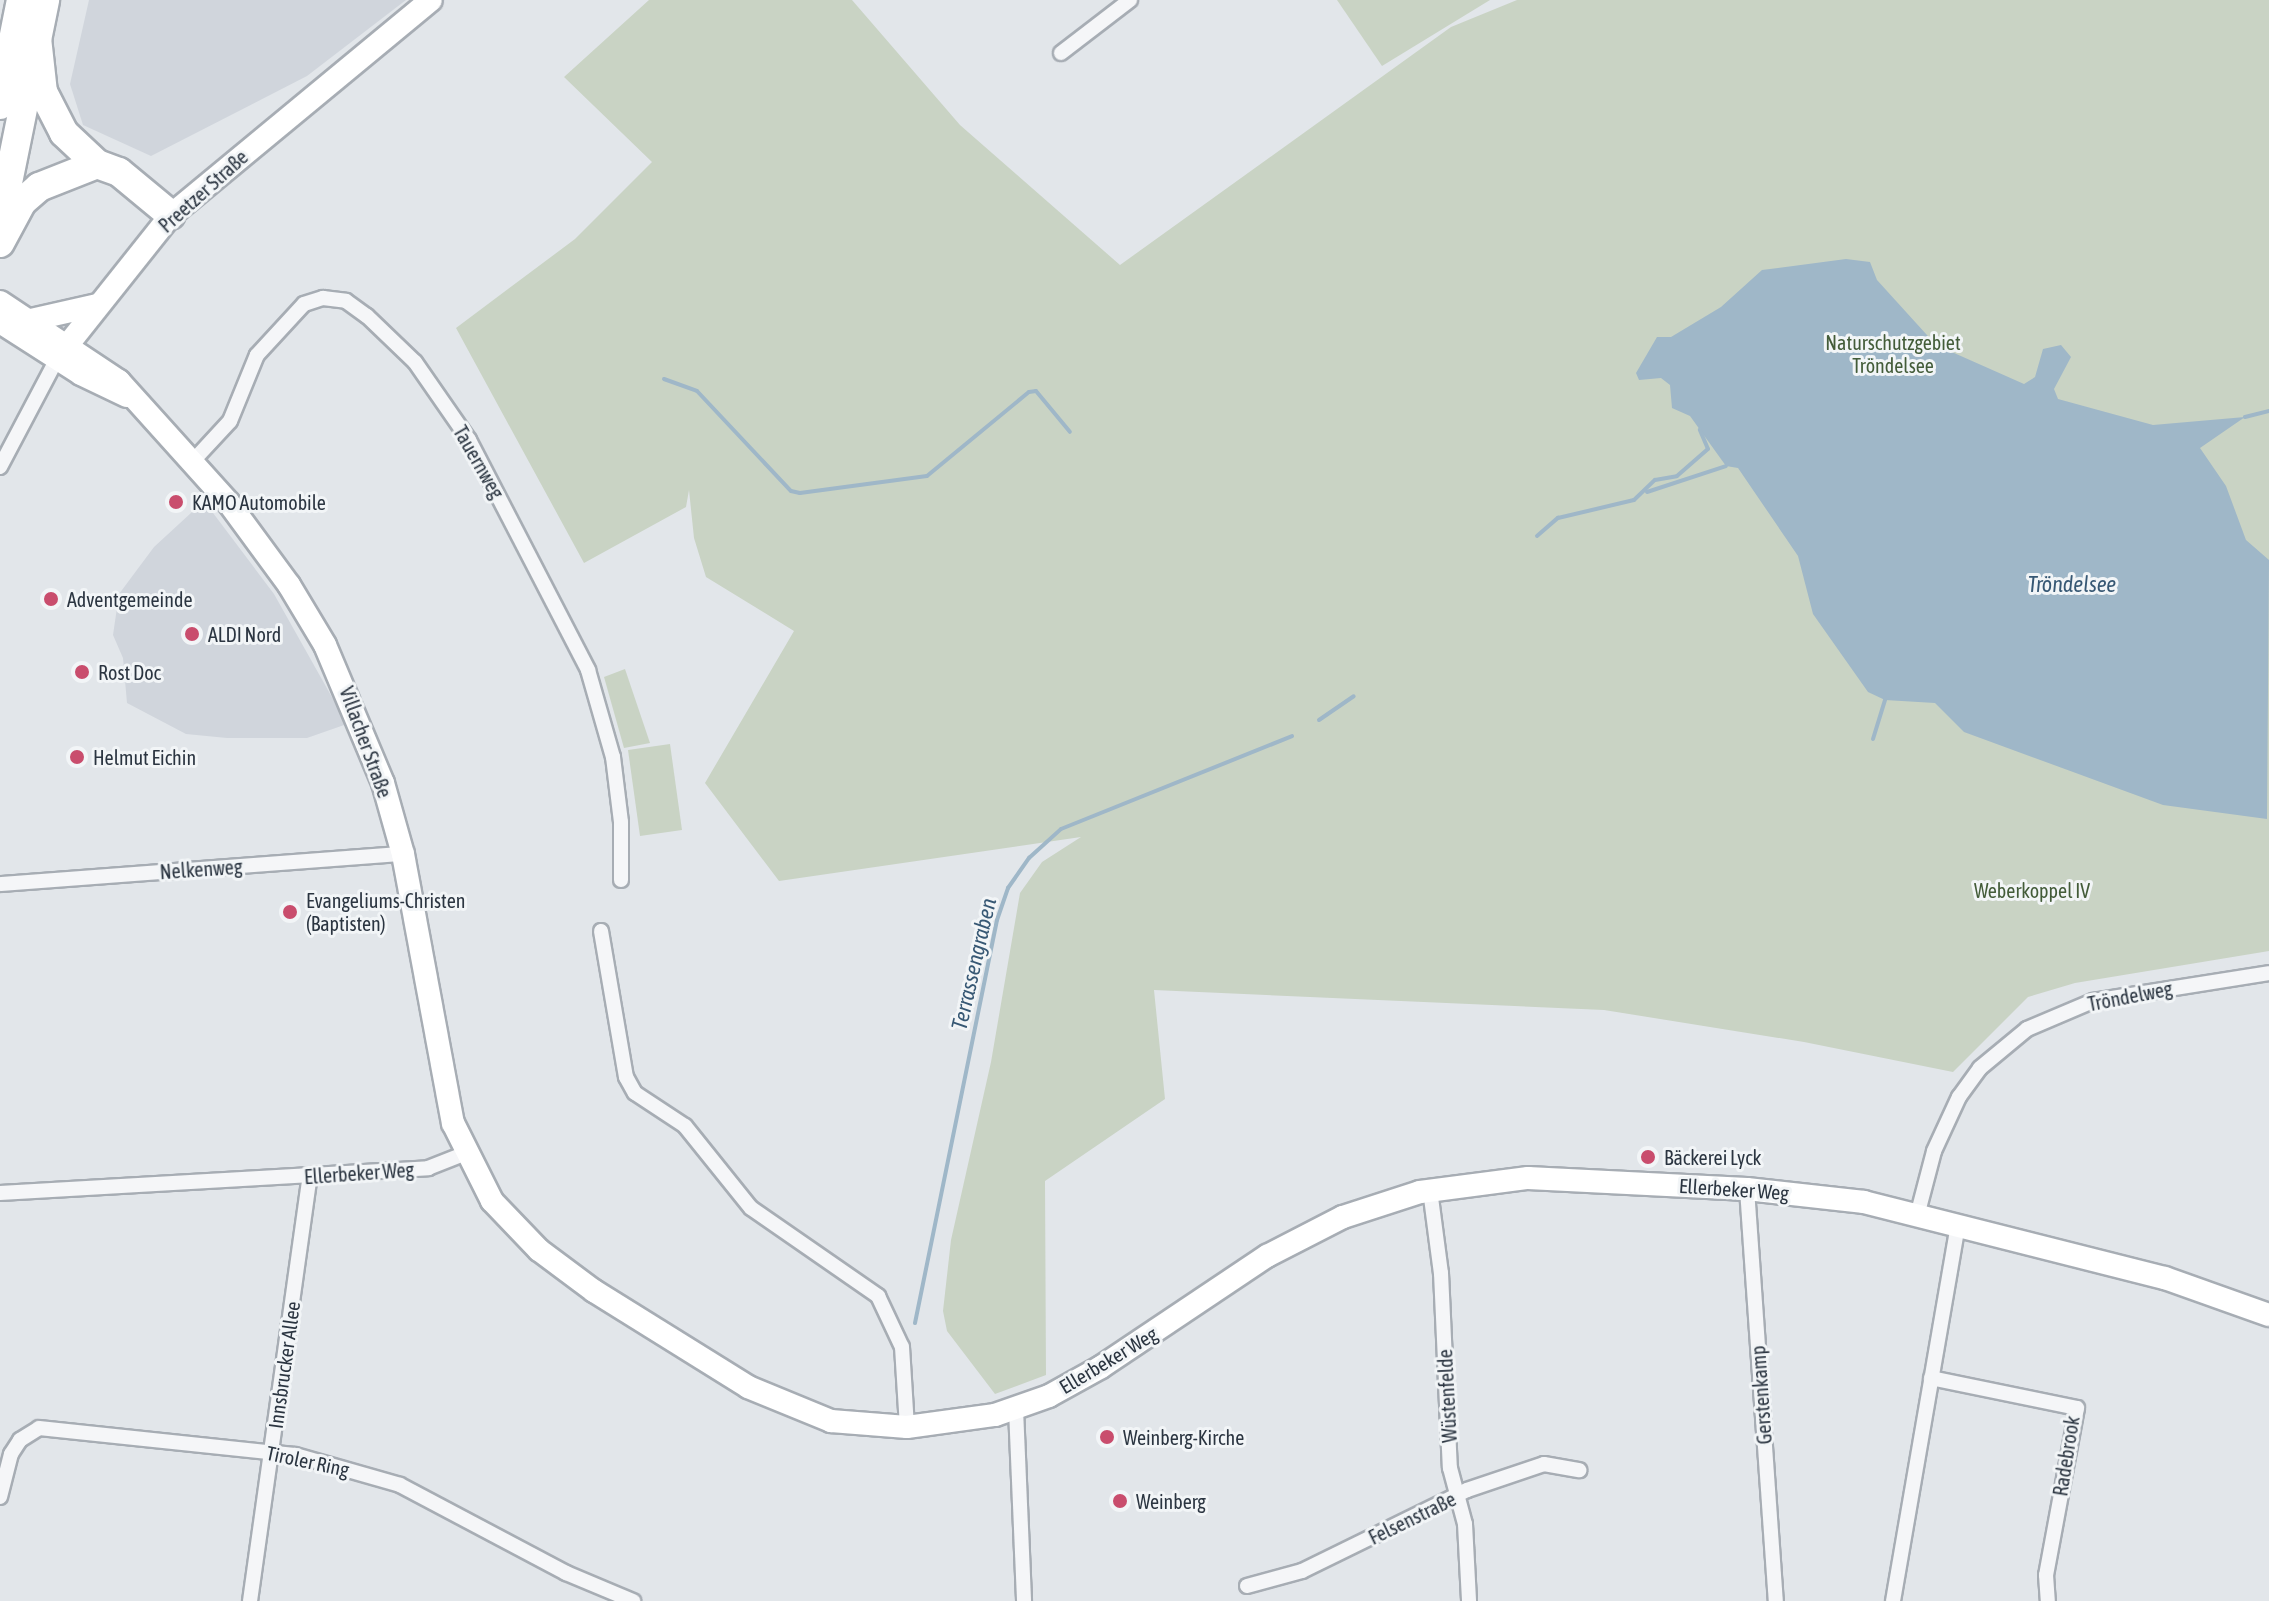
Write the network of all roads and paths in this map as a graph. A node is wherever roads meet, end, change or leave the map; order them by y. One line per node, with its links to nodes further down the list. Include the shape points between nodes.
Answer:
1 (21, 0): 5 (highway)
2 (45, 0): 5 (highway)
3 (431, 0): 9 (street, Preetzer Straße)
4 (1130, 0): 6 (street)
5 (17, 46): 7 (highway); 8 (highway, via 40,79 51,113 72,143); 10 (highway)
6 (1061, 53)
7 (0, 105)
8 (97, 164): 9 (highway, via 119,172); 11 (highway, via 39,187 22,202)
9 (171, 215): 13 (street, Preetzer Straße)
10 (0, 222)
11 (0, 243)
12 (0, 302): 14 (street)
13 (97, 305): 14 (street); 16 (street, Preetzer Straße)
14 (31, 320): 16 (street)
15 (0, 322): 16 (street)
16 (63, 350): 17 (street, Villacher Straße, via 110,392 129,396); 18 (street, Preetzer Straße)
17 (193, 461): 19 (street, Villacher Straße, via 266,552 325,645 383,783); 20 (street, Tauernweg, via 230,421 257,355 304,304 323,298 346,301 415,362 469,440 588,670 613,757)
18 (0, 467)
19 (403, 854): 21 (street, Nelkenweg); 24 (street, Villacher Straße, via 439,1063)
20 (621, 880)
21 (0, 884)
22 (601, 931): 34 (street, via 626,1077 635,1093 678,1120 751,1208 878,1296 902,1347)
23 (2269, 973): 29 (street, Tröndelweg, via 2093,1001 2027,1029 1980,1068 1959,1097 1934,1151)
24 (466, 1153): 25 (street, Ellerbeker Weg, via 428,1168); 34 (street, Ellerbeker Weg, via 492,1201 539,1250 748,1387 831,1421)
25 (310, 1176): 28 (street, Ellerbeker Weg); 35 (street, Innsbrucker Allee)
26 (1747, 1189): 27 (street, Ellerbeker Weg, via 1528,1178); 29 (street, Ellerbeker Weg, via 1828,1196); 44 (street, Gerstenkamp)
27 (1430, 1190): 33 (street, Ellerbeker Weg, via 1308,1234 1101,1367); 38 (street, Wüstenfelde)
28 (0, 1193)
29 (1917, 1216): 30 (street, Ellerbeker Weg)
30 (1958, 1226): 31 (street, Ellerbeker Weg, via 2165,1278); 32 (street)
31 (2269, 1315)
32 (1931, 1378): 45 (street); 46 (street, Radebrook, via 2077,1408 2046,1575)
33 (1016, 1409): 34 (street, Ellerbeker Weg, via 968,1421); 42 (street)
34 (907, 1427)
35 (271, 1451): 37 (street, Tiroler Ring, via 39,1428 20,1440 11,1454); 40 (street, Innsbrucker Allee); 41 (street, Tiroler Ring, via 400,1485 566,1573)
36 (1579, 1470): 38 (street, Felsenstraße, via 1544,1464)
37 (0, 1497)
38 (1456, 1498): 39 (street, Felsenstraße, via 1302,1571); 43 (street, Wüstenfelde, via 1465,1524)
39 (1247, 1586)
40 (250, 1601)
41 (633, 1601)
42 (1024, 1601)
43 (1469, 1601)
44 (1776, 1601)
45 (1893, 1601)
46 (2048, 1601)

